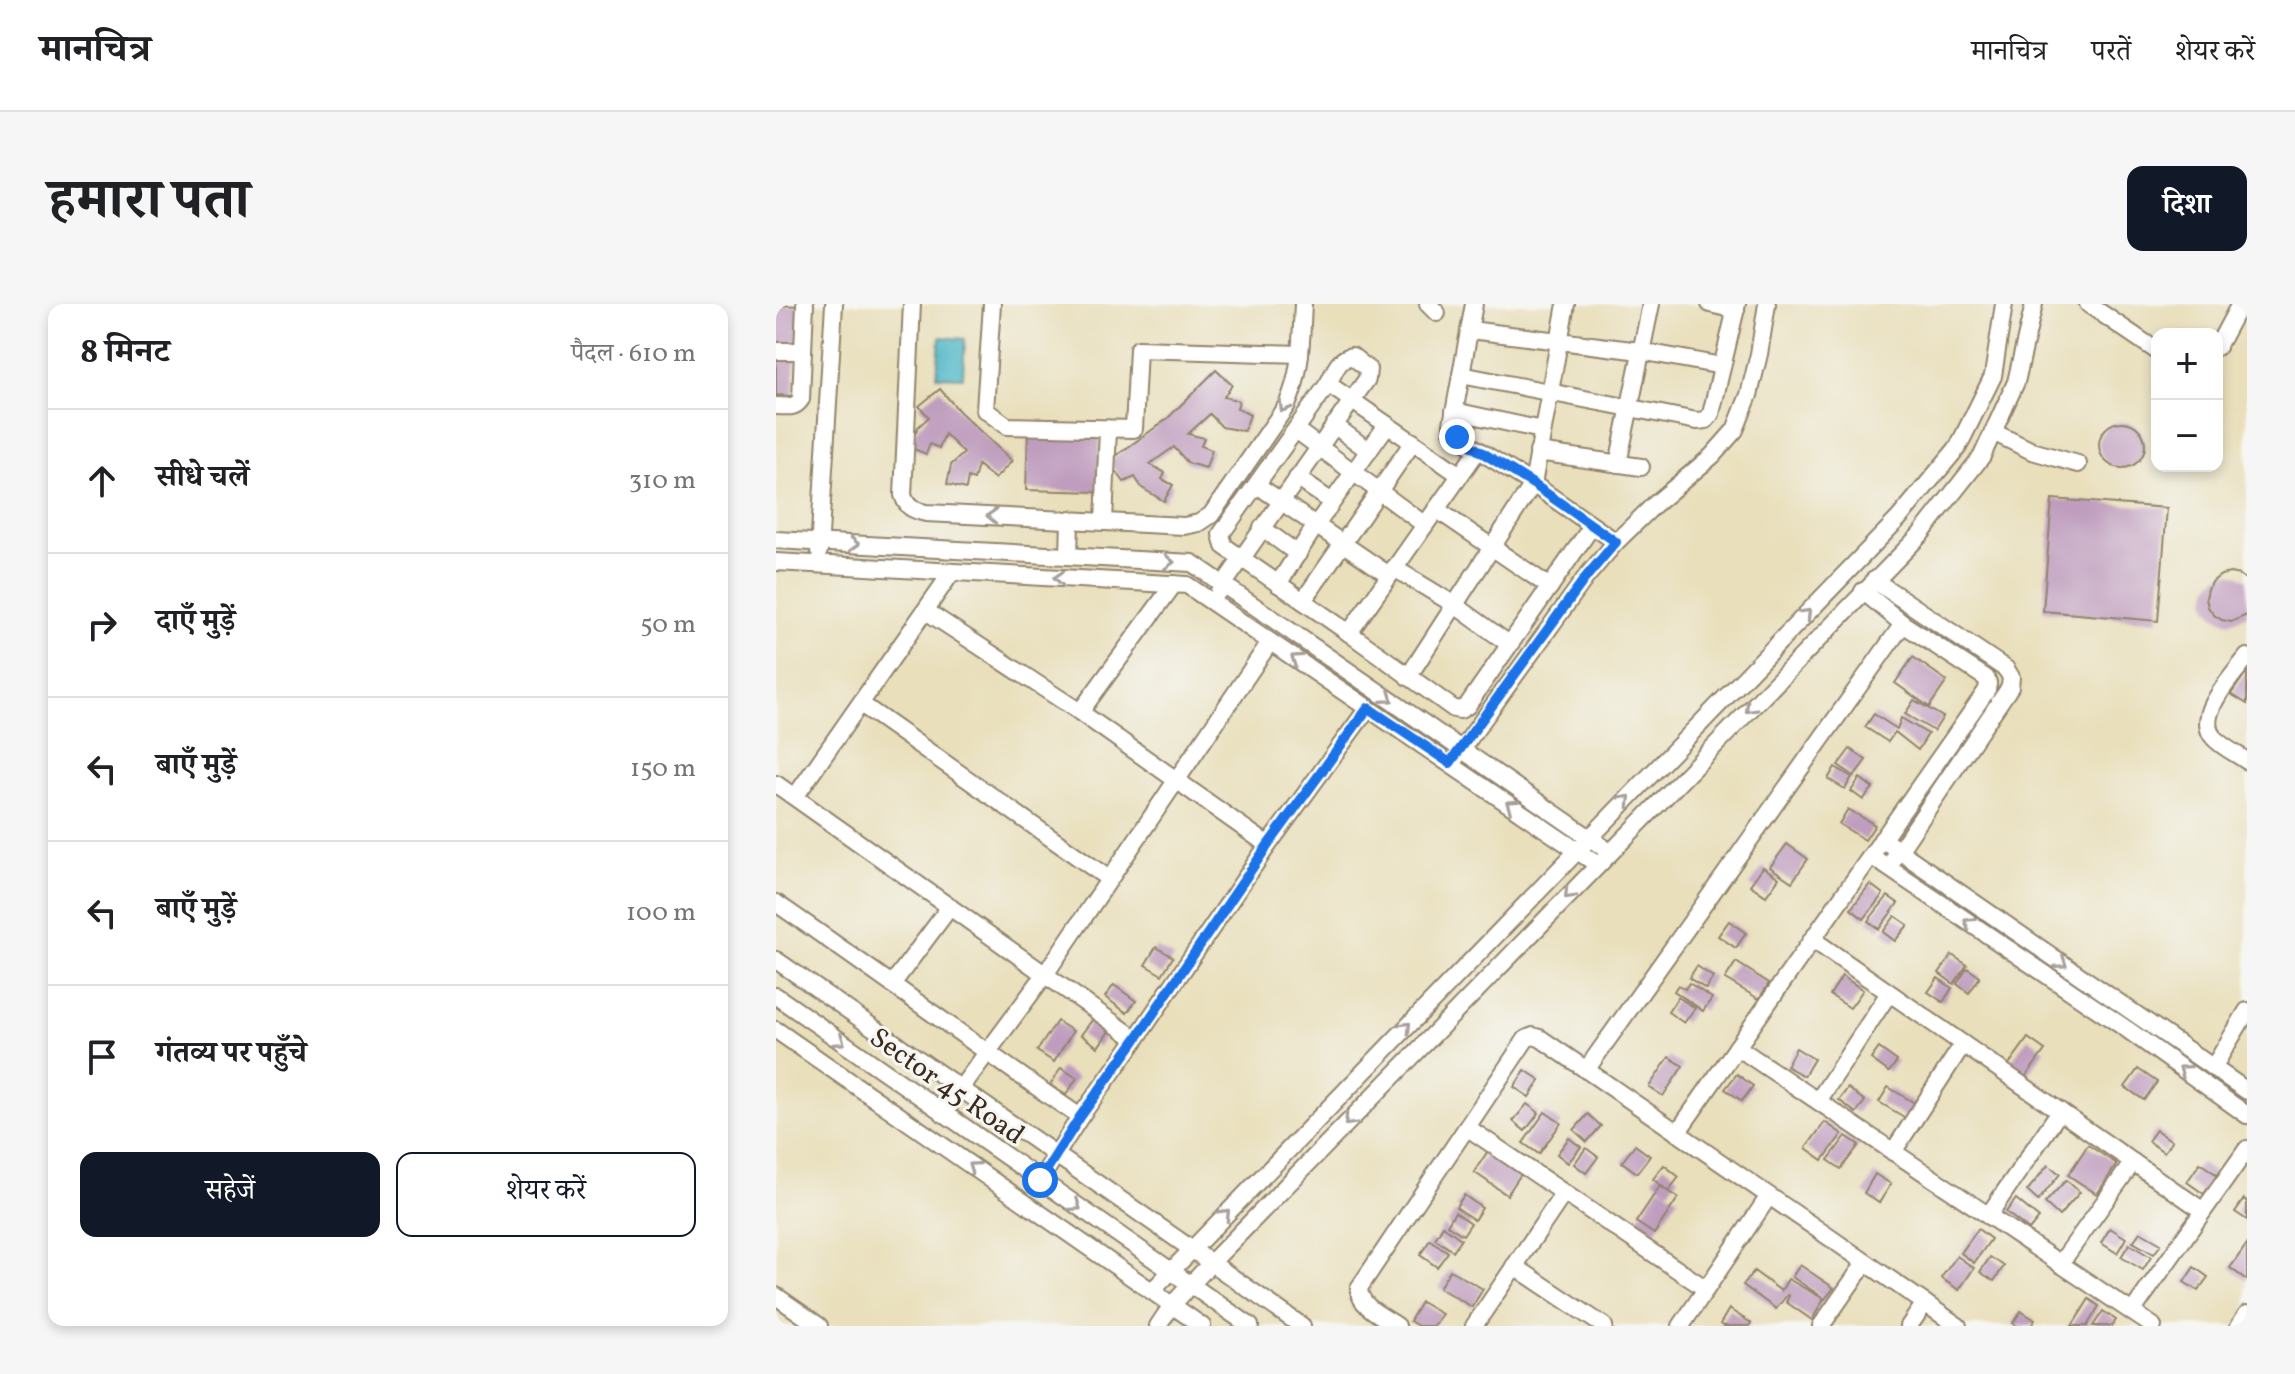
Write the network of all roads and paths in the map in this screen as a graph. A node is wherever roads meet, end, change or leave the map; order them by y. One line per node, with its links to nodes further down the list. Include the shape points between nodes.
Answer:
1 (805, 304): 21 (street)
2 (834, 304): 62 (street)
3 (912, 304): 55 (street, one-way to 3, via 926,513 906,505)
4 (992, 304): 34 (street, via 985,410 1007,426)
5 (1303, 304): 23 (street)
6 (1474, 304): 16 (street)
7 (1566, 304): 18 (street)
8 (1651, 304): 22 (street)
9 (1710, 304): 15 (street)
10 (1767, 304): 63 (street, via 1749,395 1735,430)
11 (2004, 304): 100 (street, one-way to 11, via 1899,518 1958,447 1993,376)
12 (2034, 304): 37 (street, via 2016,382)
13 (2088, 304): 19 (street)
14 (2240, 304): 17 (street)
15 (1737, 307): 24 (street)
16 (1470, 330): 18 (street); 25 (street)
17 (2223, 336)
18 (1558, 341): 22 (street); 27 (street)
19 (2151, 347)
20 (776, 351): 21 (street)
21 (802, 351): 29 (street, via 801,399 792,407)
22 (1640, 351): 24 (street); 30 (street)
23 (1300, 354): 34 (street, via 1138,349 1134,429); 56 (street, one-way to 56, via 1287,405 1211,515 1184,526)
24 (1722, 366): 30 (street, via 1706,420)
25 (1461, 375): 27 (street); 31 (street)
26 (1328, 384): 28 (street); 28 (street, via 1341,361 1352,356 1369,375); 35 (street)
27 (1550, 392): 30 (street); 36 (street)
28 (1352, 400): 32 (street); 33 (street)
29 (776, 406)
30 (1629, 409): 43 (street)
31 (1454, 411): 36 (street); 40 (street, via 1452,431)
32 (1334, 425): 39 (street); 41 (street)
33 (1387, 425): 38 (street); 41 (street)
34 (1108, 429): 56 (street)
35 (1296, 430): 39 (street); 50 (street)
36 (1542, 430): 42 (street)
37 (1993, 432): 44 (street, via 2032,451); 76 (street, via 1982,456 1920,535)
38 (1413, 442): 47 (street); 51 (street)
39 (1318, 447): 46 (street); 48 (street)
40 (1478, 450): 47 (street); 49 (street)
41 (1369, 451): 46 (street)
42 (1538, 452): 43 (street); 49 (street)
43 (1618, 464): 45 (street)
44 (2078, 464)
45 (1641, 467)
46 (1354, 473): 51 (street); 53 (street)
47 (1460, 475): 54 (street)
48 (1297, 478): 52 (street); 53 (street)
49 (1533, 484): 59 (street); 65 (street)
50 (1257, 485): 52 (street); 68 (street, via 1221,534 1224,546)
51 (1380, 492): 58 (street); 64 (street)
52 (1280, 501): 57 (street); 60 (street)
53 (1332, 502): 57 (street)
54 (1436, 509): 58 (street); 65 (street)
55 (1070, 519): 56 (street); 67 (street)
56 (1104, 522)
57 (1316, 525): 64 (street); 66 (street)
58 (1425, 525): 72 (street)
59 (1592, 526): 63 (street); 77 (street)
60 (1262, 528): 66 (street); 68 (street)
61 (776, 540): 62 (street)
62 (820, 542): 67 (street, one-way to 67); 70 (street)
63 (1616, 542): 93 (street)
64 (1343, 544): 72 (street); 78 (street)
65 (1492, 547): 77 (street); 80 (street)
66 (1298, 554): 75 (street)
67 (1069, 556): 73 (street, one-way to 73, via 1192,563)
68 (1241, 559): 73 (street); 75 (street)
69 (776, 562): 70 (street)
70 (819, 564): 71 (street)
71 (952, 572): 74 (street, one-way to 71); 81 (street)
72 (1392, 572): 80 (street); 83 (street)
73 (1223, 583): 79 (street); 93 (street, one-way to 93)
74 (1174, 584): 79 (street, via 1187,585); 92 (street)
75 (1278, 584): 78 (street)
76 (1868, 586): 82 (street); 88 (street, via 2006,669); 104 (street, one-way to 104)
77 (1550, 587): 85 (street)
78 (1303, 601): 83 (street)
79 (1212, 602): 84 (street)
80 (1455, 605): 85 (street); 87 (street)
81 (926, 611): 90 (street); 92 (street)
82 (1903, 624): 89 (street); 122 (street)
83 (1349, 633): 87 (street)
84 (1270, 642): 91 (street, one-way to 84); 96 (street)
85 (1509, 644): 87 (street, via 1460,710)
86 (2247, 657): 94 (street, via 2208,711 2207,726 2213,738)
87 (1408, 677)
88 (2011, 677): 89 (street); 102 (street, via 2010,687)
89 (1988, 683): 99 (street)
90 (861, 704): 98 (street); 106 (street)
91 (1368, 708): 95 (street); 101 (street)
92 (1080, 712): 96 (street)
93 (1462, 749): 95 (street); 100 (street)
94 (2247, 761)
95 (1450, 763): 100 (street, one-way to 95)
96 (1176, 781): 101 (street); 106 (street)
97 (776, 784): 98 (street)
98 (795, 797): 108 (street)
99 (1882, 839): 102 (street); 103 (street)
100 (1583, 844): 104 (street); 143 (street, one-way to 100)
101 (1268, 845): 117 (street)
102 (1899, 851): 105 (street); 121 (street, one-way to 121)
103 (1871, 856): 105 (street); 109 (street)
104 (1604, 858): 144 (street, one-way to 144)
105 (1888, 868): 126 (street, one-way to 105)
106 (1109, 879): 111 (street)
107 (776, 903): 112 (street)
108 (950, 907): 111 (street); 112 (street)
109 (1812, 939): 113 (street); 119 (street)
110 (776, 960): 124 (street)
111 (1046, 973): 117 (street); 120 (street)
112 (893, 983): 120 (street)
113 (1889, 993): 118 (street); 127 (street)
114 (776, 996): 129 (street, Sector 45 Road, one-way to 129)
115 (2247, 1011): 121 (street)
116 (776, 1030): 151 (street, Sector 45 Road, one-way to 116)
117 (1136, 1039): 131 (street)
118 (1963, 1044): 128 (street); 135 (street)
119 (1737, 1047): 127 (street); 133 (street)
120 (986, 1052): 124 (street); 131 (street)
121 (2213, 1068): 123 (street)
122 (1586, 1070): 132 (street, via 1540,1038 1526,1039); 133 (street)
123 (2232, 1081): 125 (street); 126 (street)
124 (961, 1088): 129 (street); 136 (street)
125 (2247, 1091)
126 (2221, 1097): 130 (street)
127 (1818, 1101): 135 (street)
128 (2060, 1111): 137 (street); 142 (street)
129 (944, 1114): 138 (street, Sector 45 Road)
130 (2247, 1115)
131 (1080, 1117): 136 (street)
132 (1468, 1128): 139 (street); 162 (street, via 1359,1288 1363,1302)
133 (1677, 1133): 140 (street)
134 (2247, 1149): 141 (street)
135 (1893, 1152): 142 (street)
136 (1056, 1155): 138 (street); 143 (street)
137 (2133, 1162): 141 (street); 146 (street)
138 (1040, 1180): 148 (street, Sector 45 Road, one-way to 148)
139 (1564, 1193): 147 (street); 150 (street)
140 (1769, 1196): 145 (street); 150 (street)
141 (2202, 1210): 155 (street)
142 (1988, 1216): 146 (street)
143 (1192, 1248): 144 (street); 148 (street)
144 (1211, 1263): 149 (street); 161 (street)
145 (1865, 1263): 153 (street); 166 (street)
146 (2060, 1264): 155 (street)
147 (1514, 1266): 163 (street); 164 (street)
148 (1170, 1271): 149 (street, Sector 45 Road); 151 (street)
149 (1190, 1285): 154 (street); 160 (street, Sector 45 Road)
150 (1706, 1289): 165 (street)
151 (1152, 1291): 154 (street, Sector 45 Road)
152 (776, 1296): 157 (street)
153 (1925, 1303): 167 (street); 168 (street)
154 (1172, 1305): 158 (street); 159 (street, Sector 45 Road)
155 (2132, 1312): 169 (street)
156 (2247, 1314): 170 (street)
157 (819, 1326)
158 (1158, 1326)
159 (1202, 1326)
160 (1250, 1326)
161 (1302, 1326)
162 (1397, 1326)
163 (1474, 1326)
164 (1604, 1326)
165 (1681, 1326)
166 (1821, 1326)
167 (1909, 1326)
168 (1958, 1326)
169 (2153, 1326)
170 (2239, 1326)

